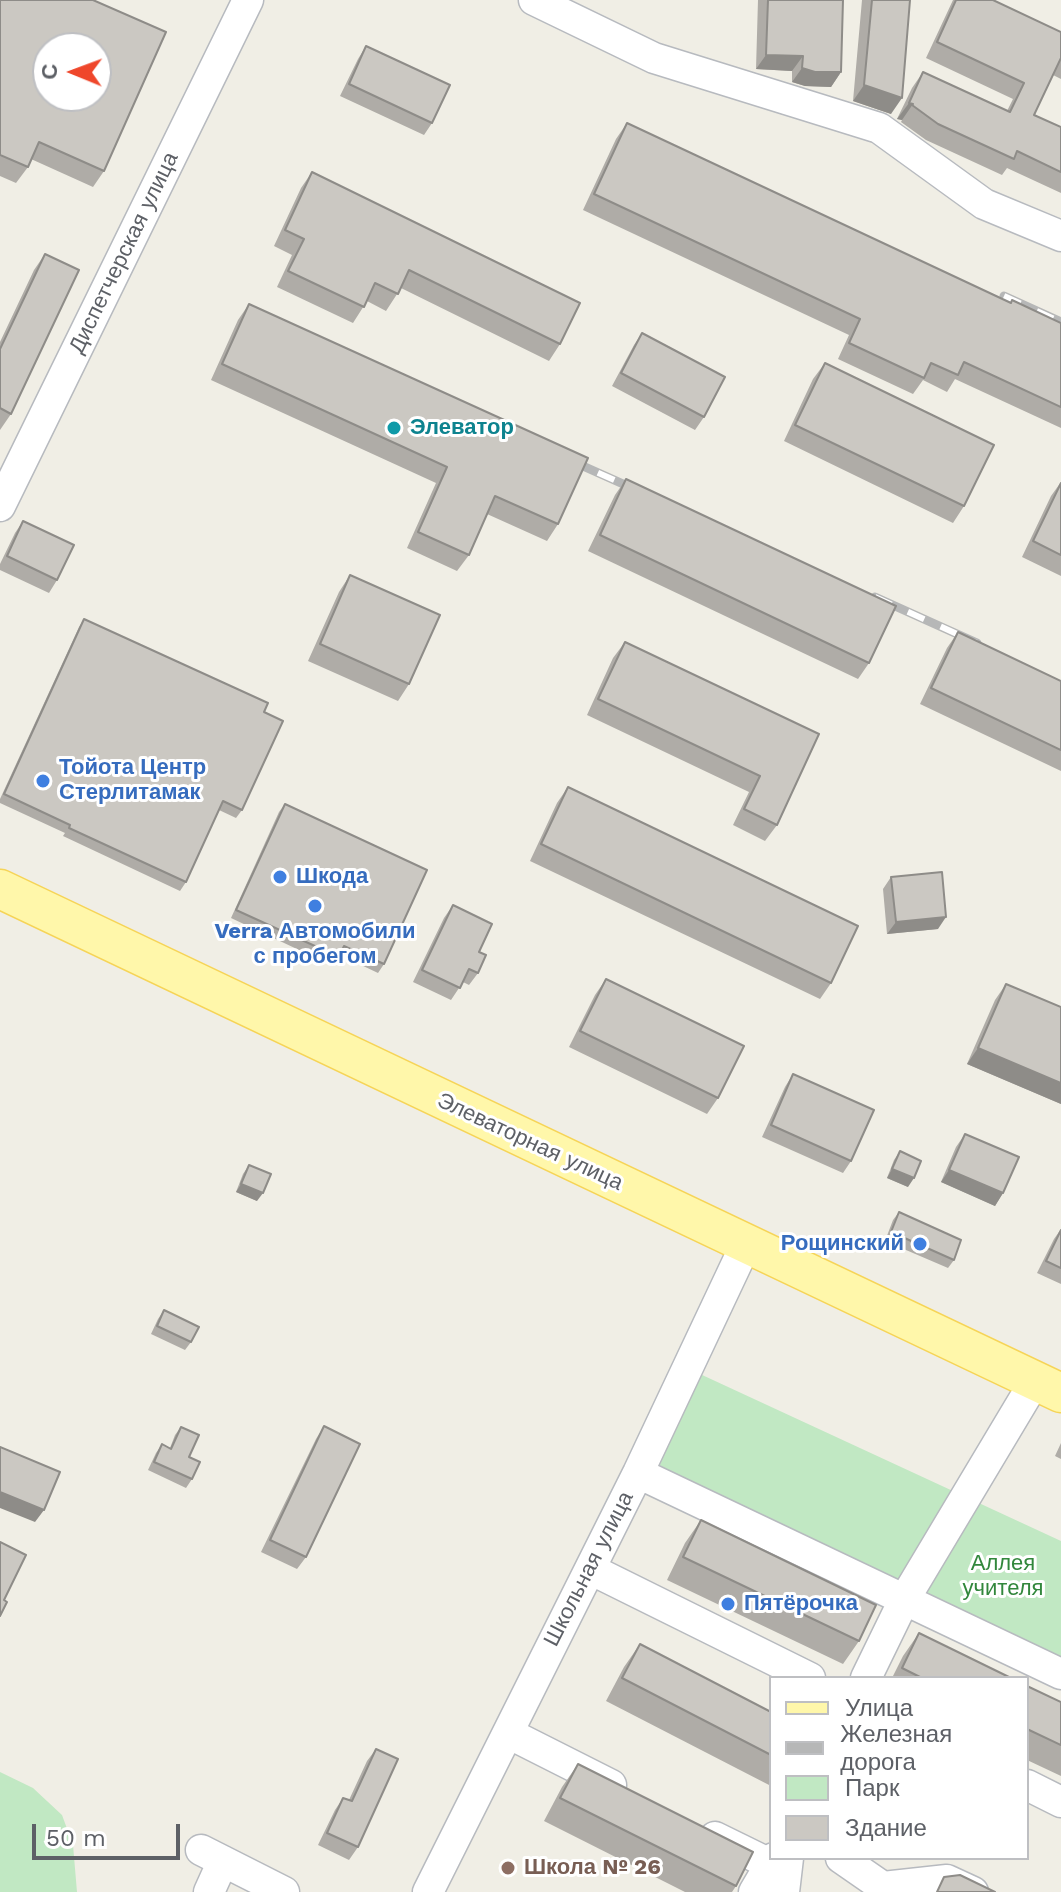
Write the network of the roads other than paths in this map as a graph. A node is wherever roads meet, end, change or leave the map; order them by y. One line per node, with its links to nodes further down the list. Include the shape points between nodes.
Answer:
1 (248, 0): 4 (street, Диспетчерская улица)
2 (534, 0): 3 (street, via 654,58 879,128 984,204)
3 (1061, 236)
4 (0, 506)
5 (0, 889): 6 (main road, Элеваторная улица)
6 (746, 1244): 7 (main road, Элеваторная улица); 8 (street, Школьная улица)
7 (1048, 1387): 10 (street)
8 (638, 1473): 9 (street, Школьная улица); 10 (street)
9 (590, 1569): 12 (street); 14 (street, Школьная улица)
10 (904, 1600): 11 (street); 13 (street)
11 (1061, 1674)
12 (806, 1676)
13 (867, 1676)
14 (508, 1733): 16 (street); 24 (street, Школьная улица)
15 (1029, 1786): 17 (street)
16 (632, 1795)
17 (1061, 1802)
18 (687, 1823): 19 (street)
19 (769, 1857)
20 (777, 1860): 25 (street); 26 (street)
21 (844, 1860): 27 (street, via 883,1887 947,1880)
22 (209, 1892): 23 (street, via 212,1855)
23 (284, 1892)
24 (428, 1892)
25 (754, 1892)
26 (784, 1892)
27 (973, 1892)

